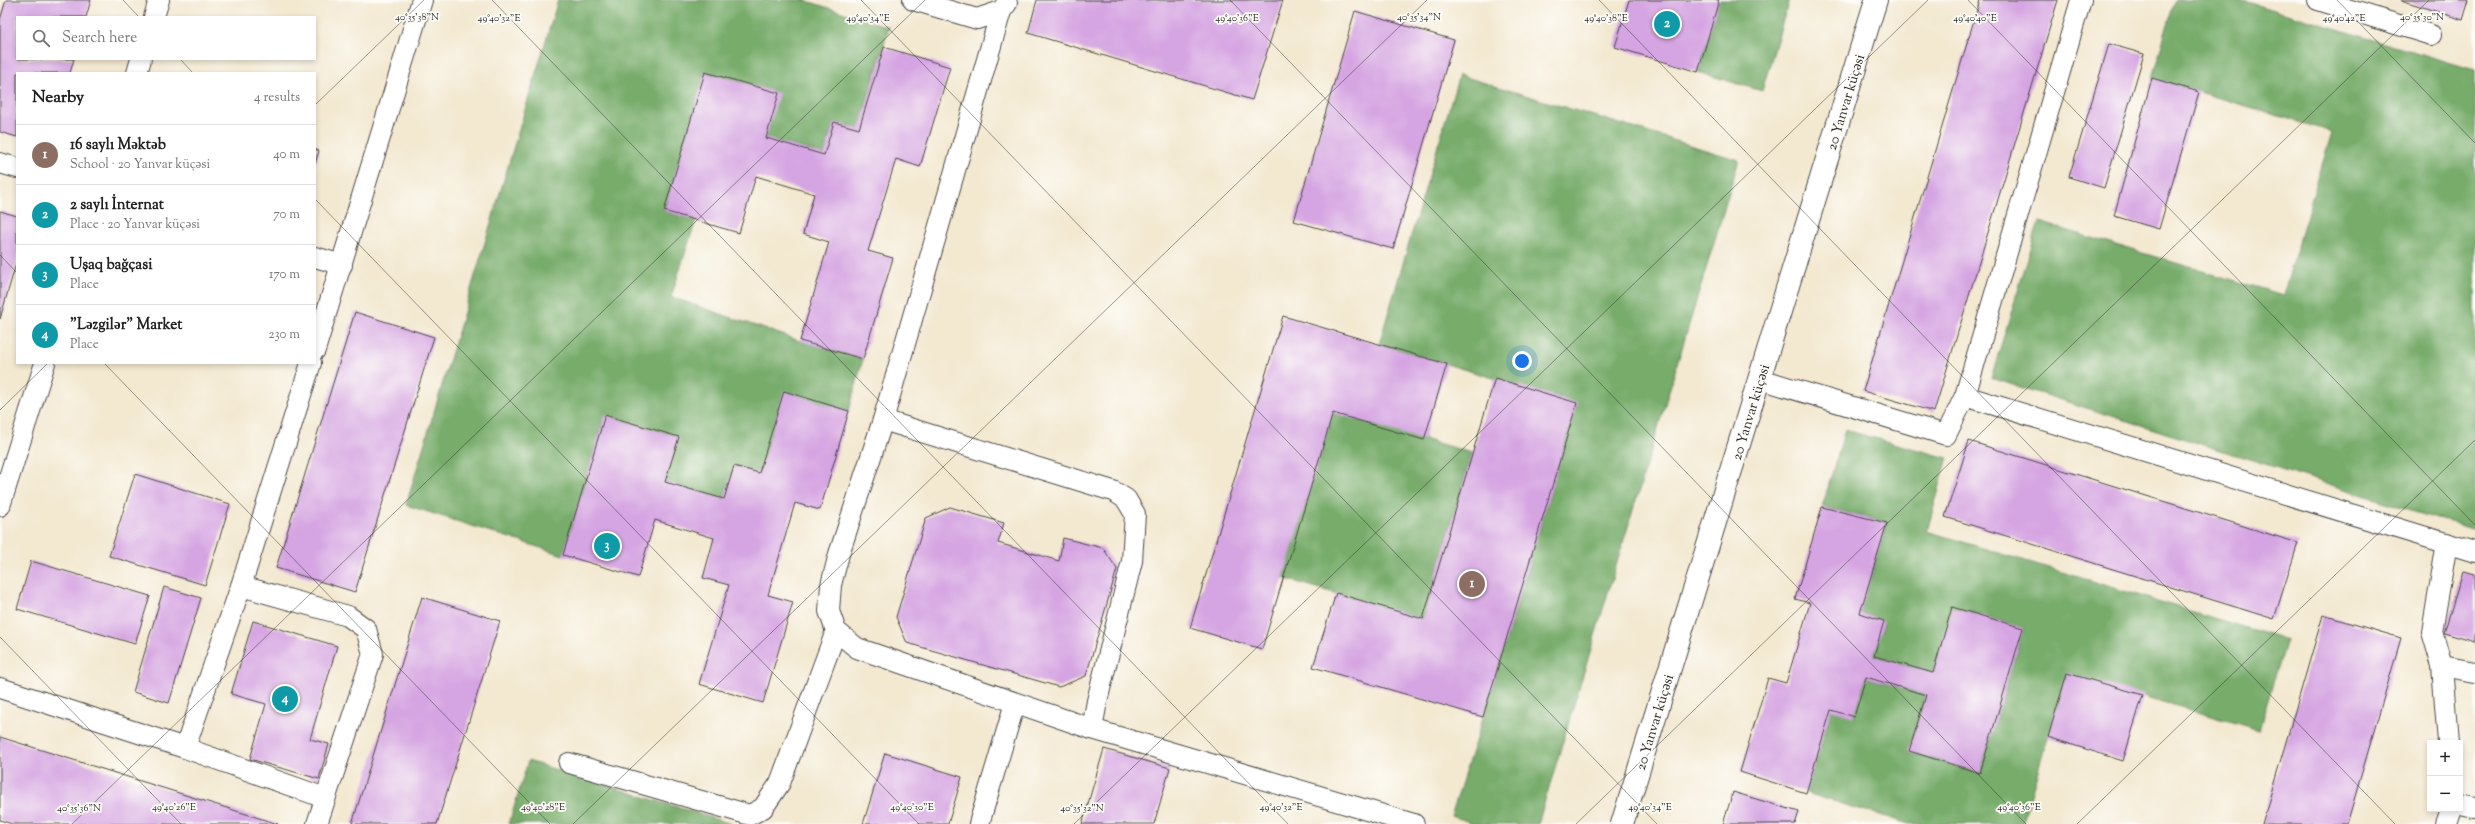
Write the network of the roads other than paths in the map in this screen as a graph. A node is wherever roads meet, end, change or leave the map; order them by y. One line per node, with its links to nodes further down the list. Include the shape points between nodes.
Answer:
1 (159, 0): 8 (lane)
2 (422, 0): 15 (lane)
3 (913, 0): 7 (lane, via 976,19)
4 (1876, 0): 19 (street, 20 Yanvar küçəsi)
5 (2081, 0): 20 (lane)
6 (2318, 0): 9 (lane)
7 (1005, 6): 21 (lane)
8 (154, 16)
9 (2431, 35)
10 (141, 60): 11 (lane)
11 (137, 72)
12 (0, 163): 13 (lane)
13 (16, 168)
14 (316, 257): 15 (lane)
15 (342, 265): 16 (lane)
16 (316, 347)
17 (45, 364): 22 (lane)
18 (311, 364): 25 (lane)
19 (1760, 379): 20 (lane, via 1946,435); 42 (street, 20 Yanvar küçəsi)
20 (1965, 396): 23 (lane)
21 (883, 420): 26 (lane, via 831,585 829,610); 31 (lane, via 1113,491 1126,499 1135,514 1132,561)
22 (0, 506)
23 (2447, 544): 24 (lane); 27 (lane, via 2432,632)
24 (2475, 552)
25 (242, 586): 33 (lane); 35 (lane, via 348,616 366,629 373,654)
26 (836, 632): 30 (lane, via 857,648); 34 (lane, via 780,782 763,808 750,815)
27 (2442, 666): 28 (lane); 32 (lane)
28 (2475, 672)
29 (0, 688): 33 (lane)
30 (1015, 703): 31 (lane); 40 (lane)
31 (1092, 729): 41 (lane)
32 (2448, 740)
33 (185, 748): 35 (lane)
34 (569, 763)
35 (325, 798): 39 (lane)
36 (2463, 806): 37 (lane)
37 (2475, 808)
38 (2450, 812): 43 (lane)
39 (317, 824)
40 (979, 824)
41 (1414, 824)
42 (1622, 824)
43 (2446, 824)

